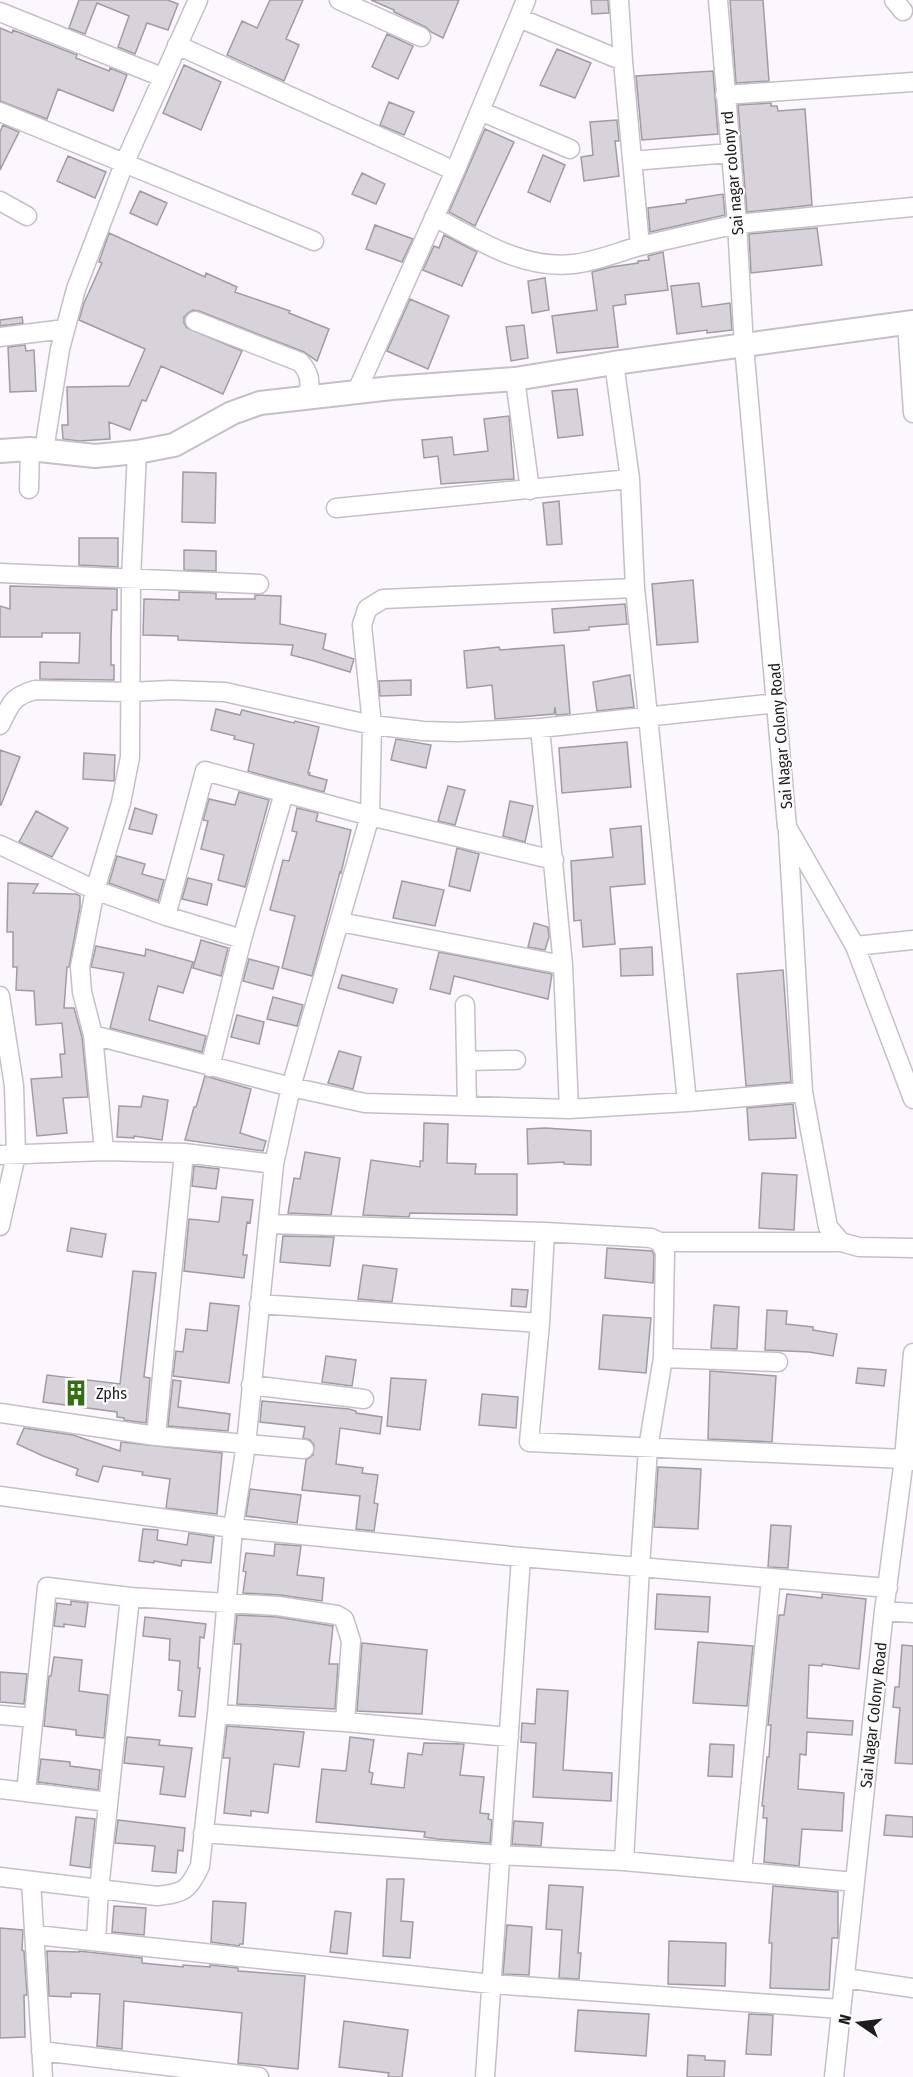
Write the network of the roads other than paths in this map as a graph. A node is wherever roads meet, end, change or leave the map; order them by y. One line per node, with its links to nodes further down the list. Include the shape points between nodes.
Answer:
1 (198, 0): 9 (street)
2 (339, 0): 8 (street)
3 (526, 0): 7 (street)
4 (619, 0): 10 (street)
5 (718, 0): 13 (street, Sai nagar colony rd)
6 (0, 12): 11 (street)
7 (519, 18): 10 (street); 14 (street)
8 (421, 37)
9 (177, 45): 11 (street); 20 (street)
10 (623, 61): 18 (street)
11 (162, 77): 19 (street)
12 (913, 82): 13 (street)
13 (725, 95): 17 (street, Sai nagar colony rd)
14 (480, 111): 16 (street); 20 (street)
15 (0, 112): 19 (street)
16 (570, 149)
17 (730, 153): 18 (street); 25 (street, Sai nagar colony rd)
18 (632, 161): 27 (street)
19 (124, 164): 26 (street); 30 (street, via 76,289)
20 (455, 171): 24 (street)
21 (0, 201): 23 (street)
22 (913, 207): 25 (street)
23 (27, 216)
24 (434, 217): 27 (street, via 512,256 543,264 573,264); 35 (street)
25 (736, 224): 27 (street); 32 (street, Sai nagar colony rd)
26 (314, 241)
27 (640, 246)
28 (195, 321): 36 (street, via 300,362 310,379)
29 (910, 322): 32 (street); 37 (street)
30 (65, 329): 31 (street); 38 (street)
31 (0, 337)
32 (744, 346): 33 (street); 50 (street, Sai Nagar Colony Road)
33 (614, 363): 34 (street); 41 (street)
34 (515, 379): 35 (street); 43 (street)
35 (356, 393): 36 (street)
36 (309, 398): 40 (street, via 260,403 232,413 174,445)
37 (913, 413)
38 (37, 449): 39 (street); 40 (street, via 95,456); 42 (street)
39 (0, 451)
40 (137, 452): 46 (street)
41 (630, 479): 43 (street); 48 (street)
42 (29, 489)
43 (530, 490): 44 (street)
44 (336, 508)
45 (0, 573): 46 (street)
46 (131, 579): 47 (street); 49 (street)
47 (259, 585)
48 (635, 588): 51 (street); 52 (street, via 383,599 367,609 362,625)
49 (130, 692): 52 (street, via 225,692); 53 (street, via 35,690 20,694 13,701); 60 (street, via 130,757 121,803)
50 (777, 703): 51 (street); 57 (street, Sai Nagar Colony Road)
51 (648, 716): 54 (street); 77 (street)
52 (372, 724): 54 (street, via 458,732); 56 (street)
53 (0, 725)
54 (540, 728): 59 (street)
55 (284, 793): 56 (street); 61 (street, via 205,771); 63 (street)
56 (370, 816): 59 (street); 62 (street)
57 (788, 827): 65 (street, Sai Nagar Colony Road); 75 (street)
58 (0, 845): 60 (street)
59 (554, 860): 66 (street)
60 (95, 890): 61 (street); 69 (street, via 80,967)
61 (166, 916): 63 (street)
62 (340, 922): 66 (street); 74 (street)
63 (242, 939): 72 (street)
64 (913, 939): 65 (street)
65 (855, 945): 76 (street, Sai Nagar Colony Road)
66 (562, 965): 79 (street)
67 (0, 996): 73 (street)
68 (465, 1005): 71 (street)
69 (93, 1035): 72 (street); 80 (street)
70 (516, 1060): 71 (street)
71 (466, 1061): 78 (street)
72 (210, 1067): 74 (street)
73 (7, 1085): 82 (street)
74 (291, 1087): 78 (street, via 365,1103); 83 (street)
75 (803, 1092): 77 (street); 88 (street, via 828,1227)
76 (913, 1099)
77 (687, 1102): 79 (street)
78 (467, 1106): 79 (street)
79 (569, 1109)
80 (104, 1151): 81 (street); 82 (street)
81 (184, 1153): 83 (street); 98 (street)
82 (8, 1155): 85 (street)
83 (274, 1164): 84 (street)
84 (269, 1224): 86 (street); 90 (street)
85 (0, 1226)
86 (545, 1232): 87 (street, via 651,1238); 91 (street)
87 (660, 1242): 88 (street); 93 (street, via 665,1252)
88 (841, 1242): 89 (street, via 859,1247)
89 (913, 1248)
90 (259, 1304): 91 (street); 95 (street)
91 (540, 1323): 100 (street, via 530,1442)
92 (913, 1353): 102 (street, Sai Nagar Colony Road)
93 (663, 1358): 94 (street); 100 (street)
94 (778, 1362)
95 (251, 1385): 96 (street); 99 (street)
96 (364, 1399)
97 (0, 1413): 98 (street)
98 (156, 1436): 99 (street)
99 (246, 1445): 101 (street); 104 (street)
100 (648, 1448): 102 (street); 106 (street)
101 (304, 1449)
102 (908, 1460): 108 (street, Sai Nagar Colony Road)
103 (0, 1496): 104 (street)
104 (233, 1528): 105 (street); 110 (street)
105 (521, 1557): 106 (street); 117 (street)
106 (639, 1567): 107 (street); 123 (street)
107 (771, 1579): 108 (street); 124 (street)
108 (888, 1588): 111 (street, Sai Nagar Colony Road)
109 (130, 1598): 110 (street); 115 (street, via 47,1587); 120 (street)
110 (226, 1601): 113 (street); 116 (street, via 330,1612 344,1619 351,1641)
111 (884, 1611): 112 (street); 127 (street, Sai Nagar Colony Road)
112 (913, 1613)
113 (217, 1714): 116 (street); 121 (street)
114 (0, 1715): 115 (street)
115 (34, 1718): 119 (street)
116 (345, 1722): 117 (street)
117 (508, 1737): 122 (street)
118 (0, 1789): 119 (street)
119 (26, 1792): 120 (street)
120 (108, 1802): 128 (street)
121 (203, 1833): 122 (street); 128 (street, via 200,1866 191,1885 180,1893 157,1896)
122 (500, 1855): 123 (street); 132 (street)
123 (624, 1861): 124 (street)
124 (741, 1872): 127 (street)
125 (0, 1877): 126 (street)
126 (31, 1881): 128 (street); 129 (street)
127 (855, 1882): 131 (street, Sai Nagar Colony Road)
128 (99, 1890): 130 (street)
129 (36, 1935): 130 (street); 135 (street)
130 (96, 1941): 132 (street)
131 (845, 1978): 133 (street); 134 (street, Sai Nagar Colony Road)
132 (492, 1984): 134 (street); 138 (street)
133 (913, 1988)
134 (841, 2008): 139 (street, Sai Nagar Colony Road)
135 (41, 2051): 136 (street); 137 (street)
136 (43, 2077)
137 (259, 2077)
138 (485, 2077)
139 (834, 2077)

